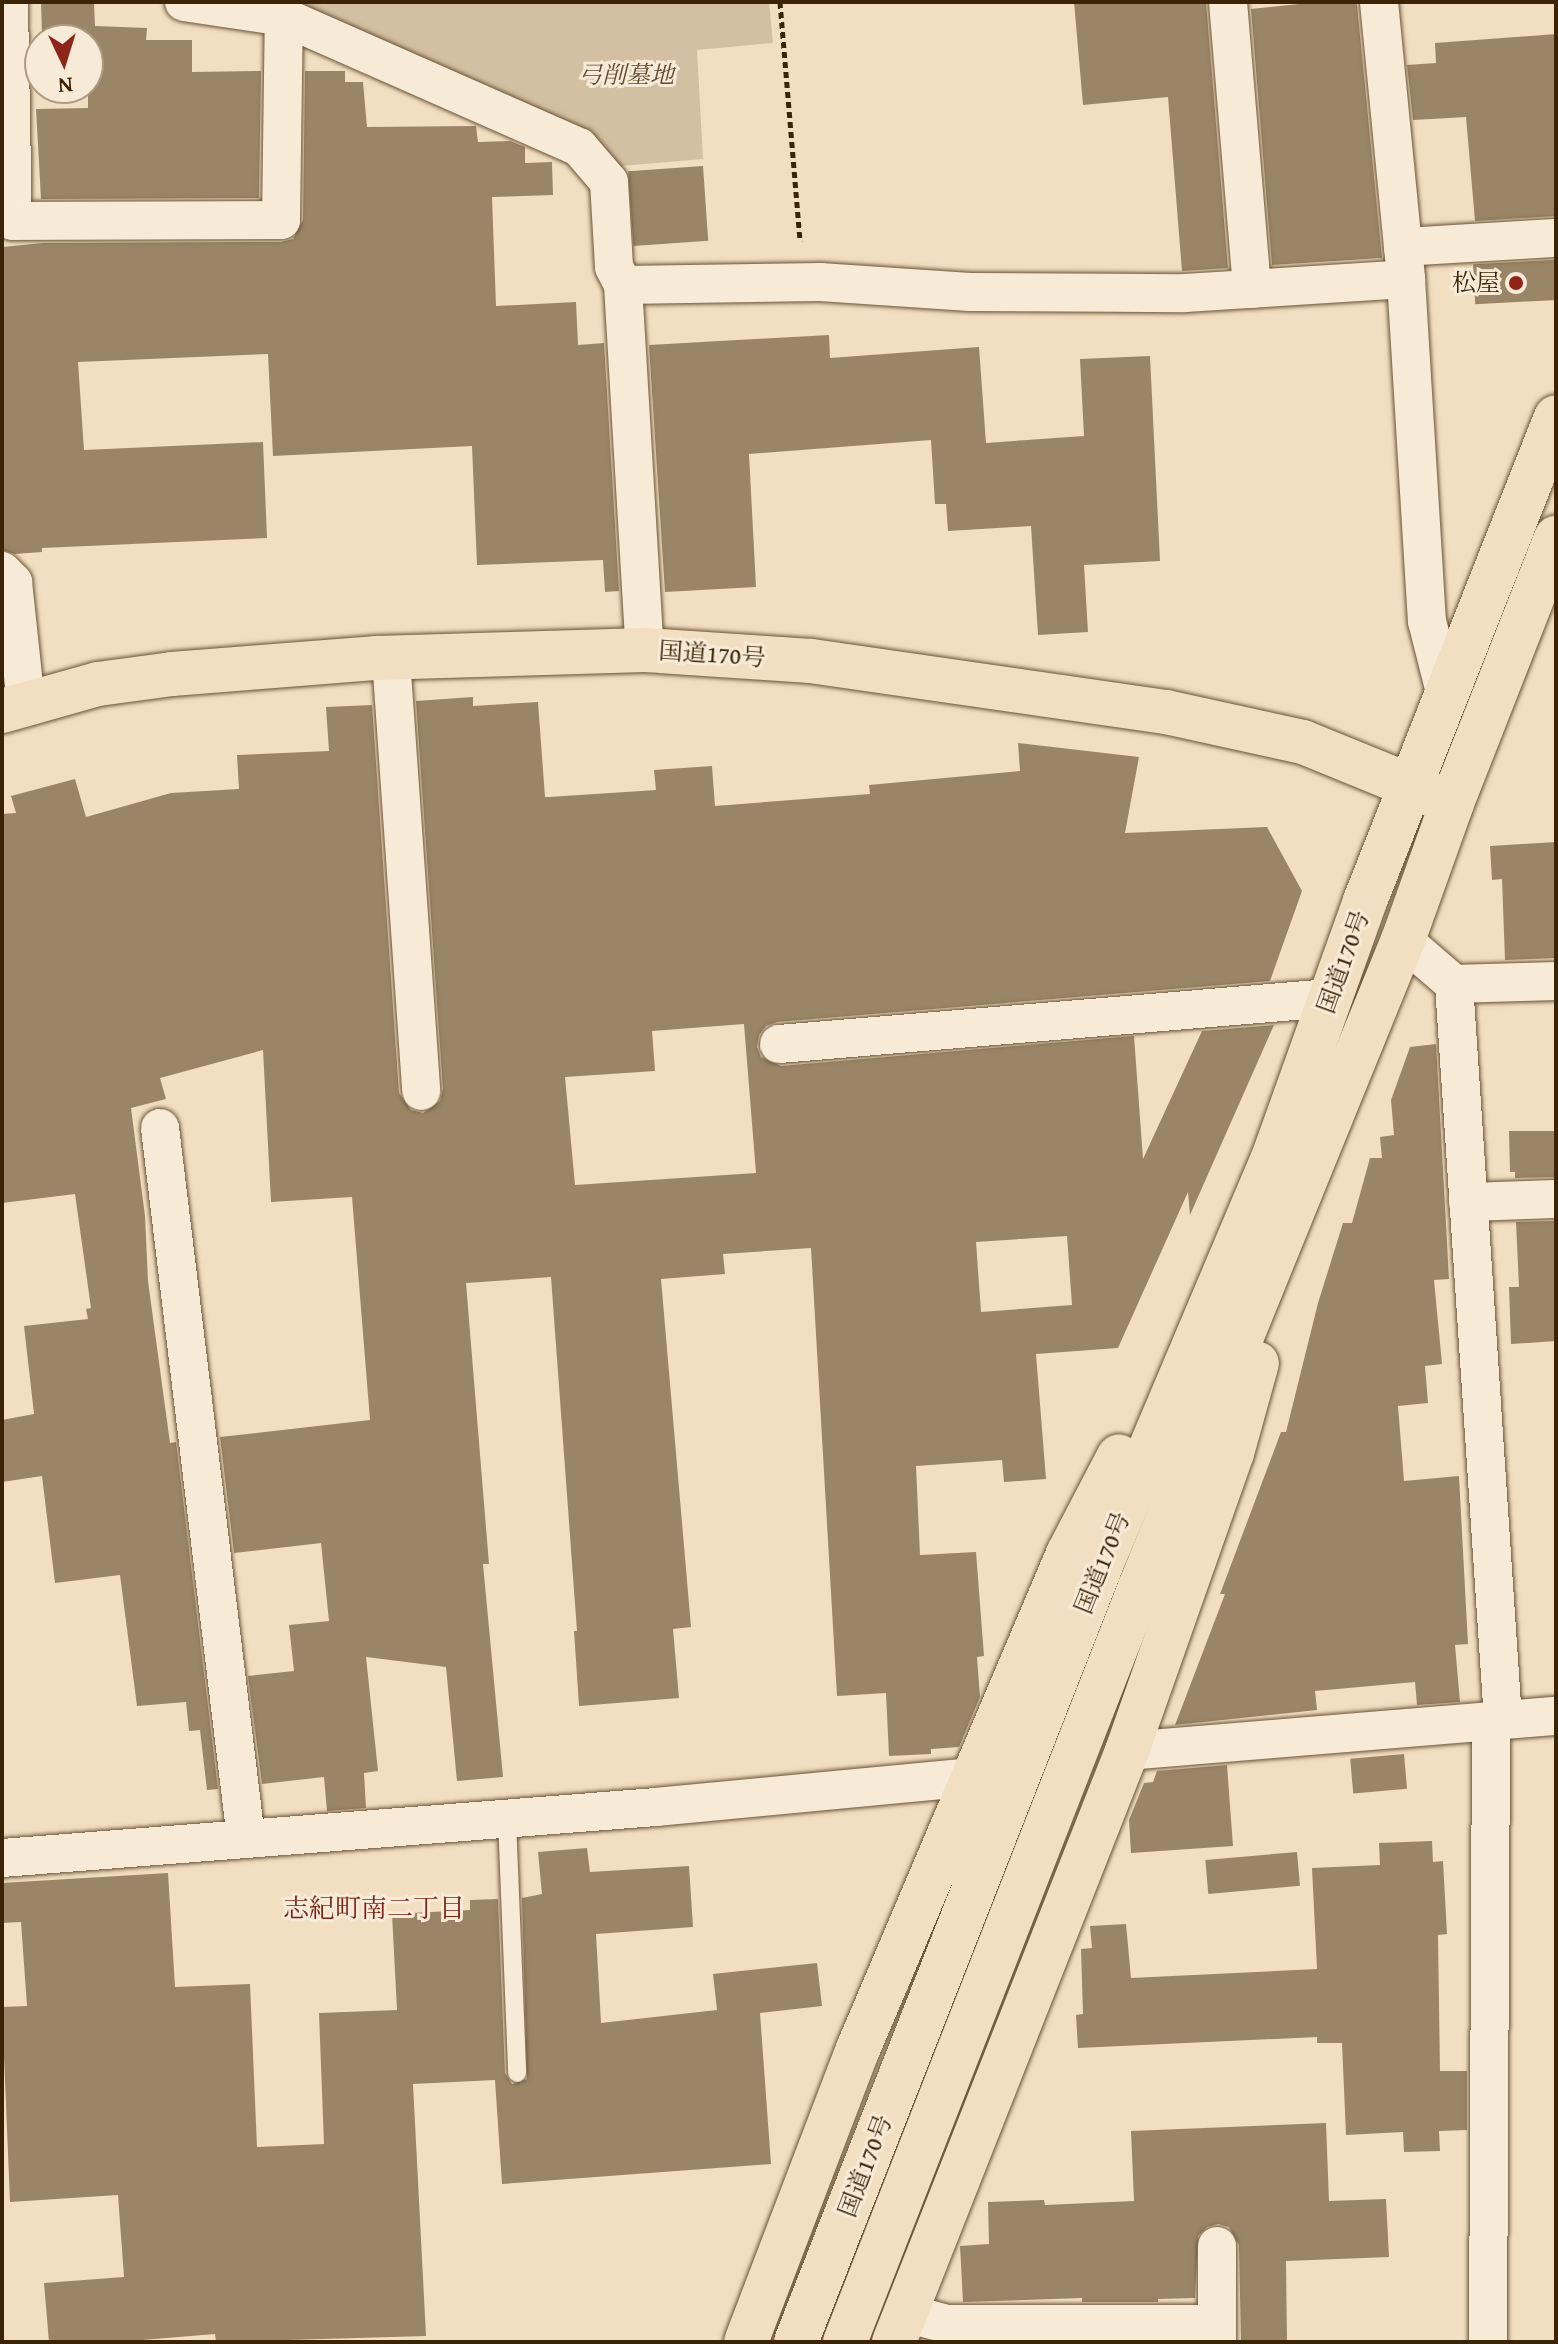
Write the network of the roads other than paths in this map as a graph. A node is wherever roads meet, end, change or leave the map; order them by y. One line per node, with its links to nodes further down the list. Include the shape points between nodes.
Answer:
1 (9, 2): 5 (street, via 13,221 281,220)
2 (184, 2): 5 (street)
3 (1228, 2): 9 (street)
4 (1379, 2): 7 (street)
5 (284, 17): 8 (street, via 579,147 609,182 614,267)
6 (1556, 238): 7 (street)
7 (1404, 263): 9 (street); 15 (street, via 1427,621)
8 (623, 285): 9 (street, via 803,282 970,292); 13 (street)
9 (1252, 289)
10 (1556, 417): 15 (highway, 国道170号)
11 (1556, 538): 18 (highway, 国道170号)
12 (2, 571): 16 (street, via 13,582)
13 (645, 650): 14 (highway, 国道170号); 17 (highway, 国道170号, via 811,661 1166,712 1303,742)
14 (391, 658): 16 (highway, 国道170号, via 172,674 98,684); 24 (street)
15 (1445, 692): 17 (highway, 国道170号)
16 (14, 707)
17 (1412, 786): 18 (highway, 国道170号); 22 (highway, 国道170号)
18 (1452, 803): 19 (highway, 国道170号)
19 (1403, 940): 21 (street); 26 (highway, 国道170号)
20 (1556, 981): 21 (street)
21 (1454, 984): 28 (street)
22 (1330, 998): 23 (street); 26 (highway, 国道170号)
23 (779, 1044)
24 (421, 1091)
25 (160, 1128): 34 (street)
26 (1290, 1168): 31 (highway, via 1232,1453); 32 (highway, via 1068,1554); 39 (highway, 国道170号, via 1101,1565); 41 (highway, 国道170号, via 1140,1587)
27 (1556, 1199): 28 (street)
28 (1468, 1202): 30 (street)
29 (1556, 1716): 30 (street)
30 (1497, 1720): 31 (street); 43 (street)
31 (1127, 1751): 38 (highway)
32 (973, 1777): 33 (street); 42 (highway, via 858,2049)
33 (507, 1819): 34 (street); 36 (lane)
34 (246, 1839): 35 (street)
35 (2, 1858)
36 (517, 2073)
37 (1217, 2246): 40 (street)
38 (900, 2327): 40 (street)
39 (801, 2329)
40 (1217, 2333)
41 (847, 2336)
42 (746, 2342)
43 (1488, 2342)

